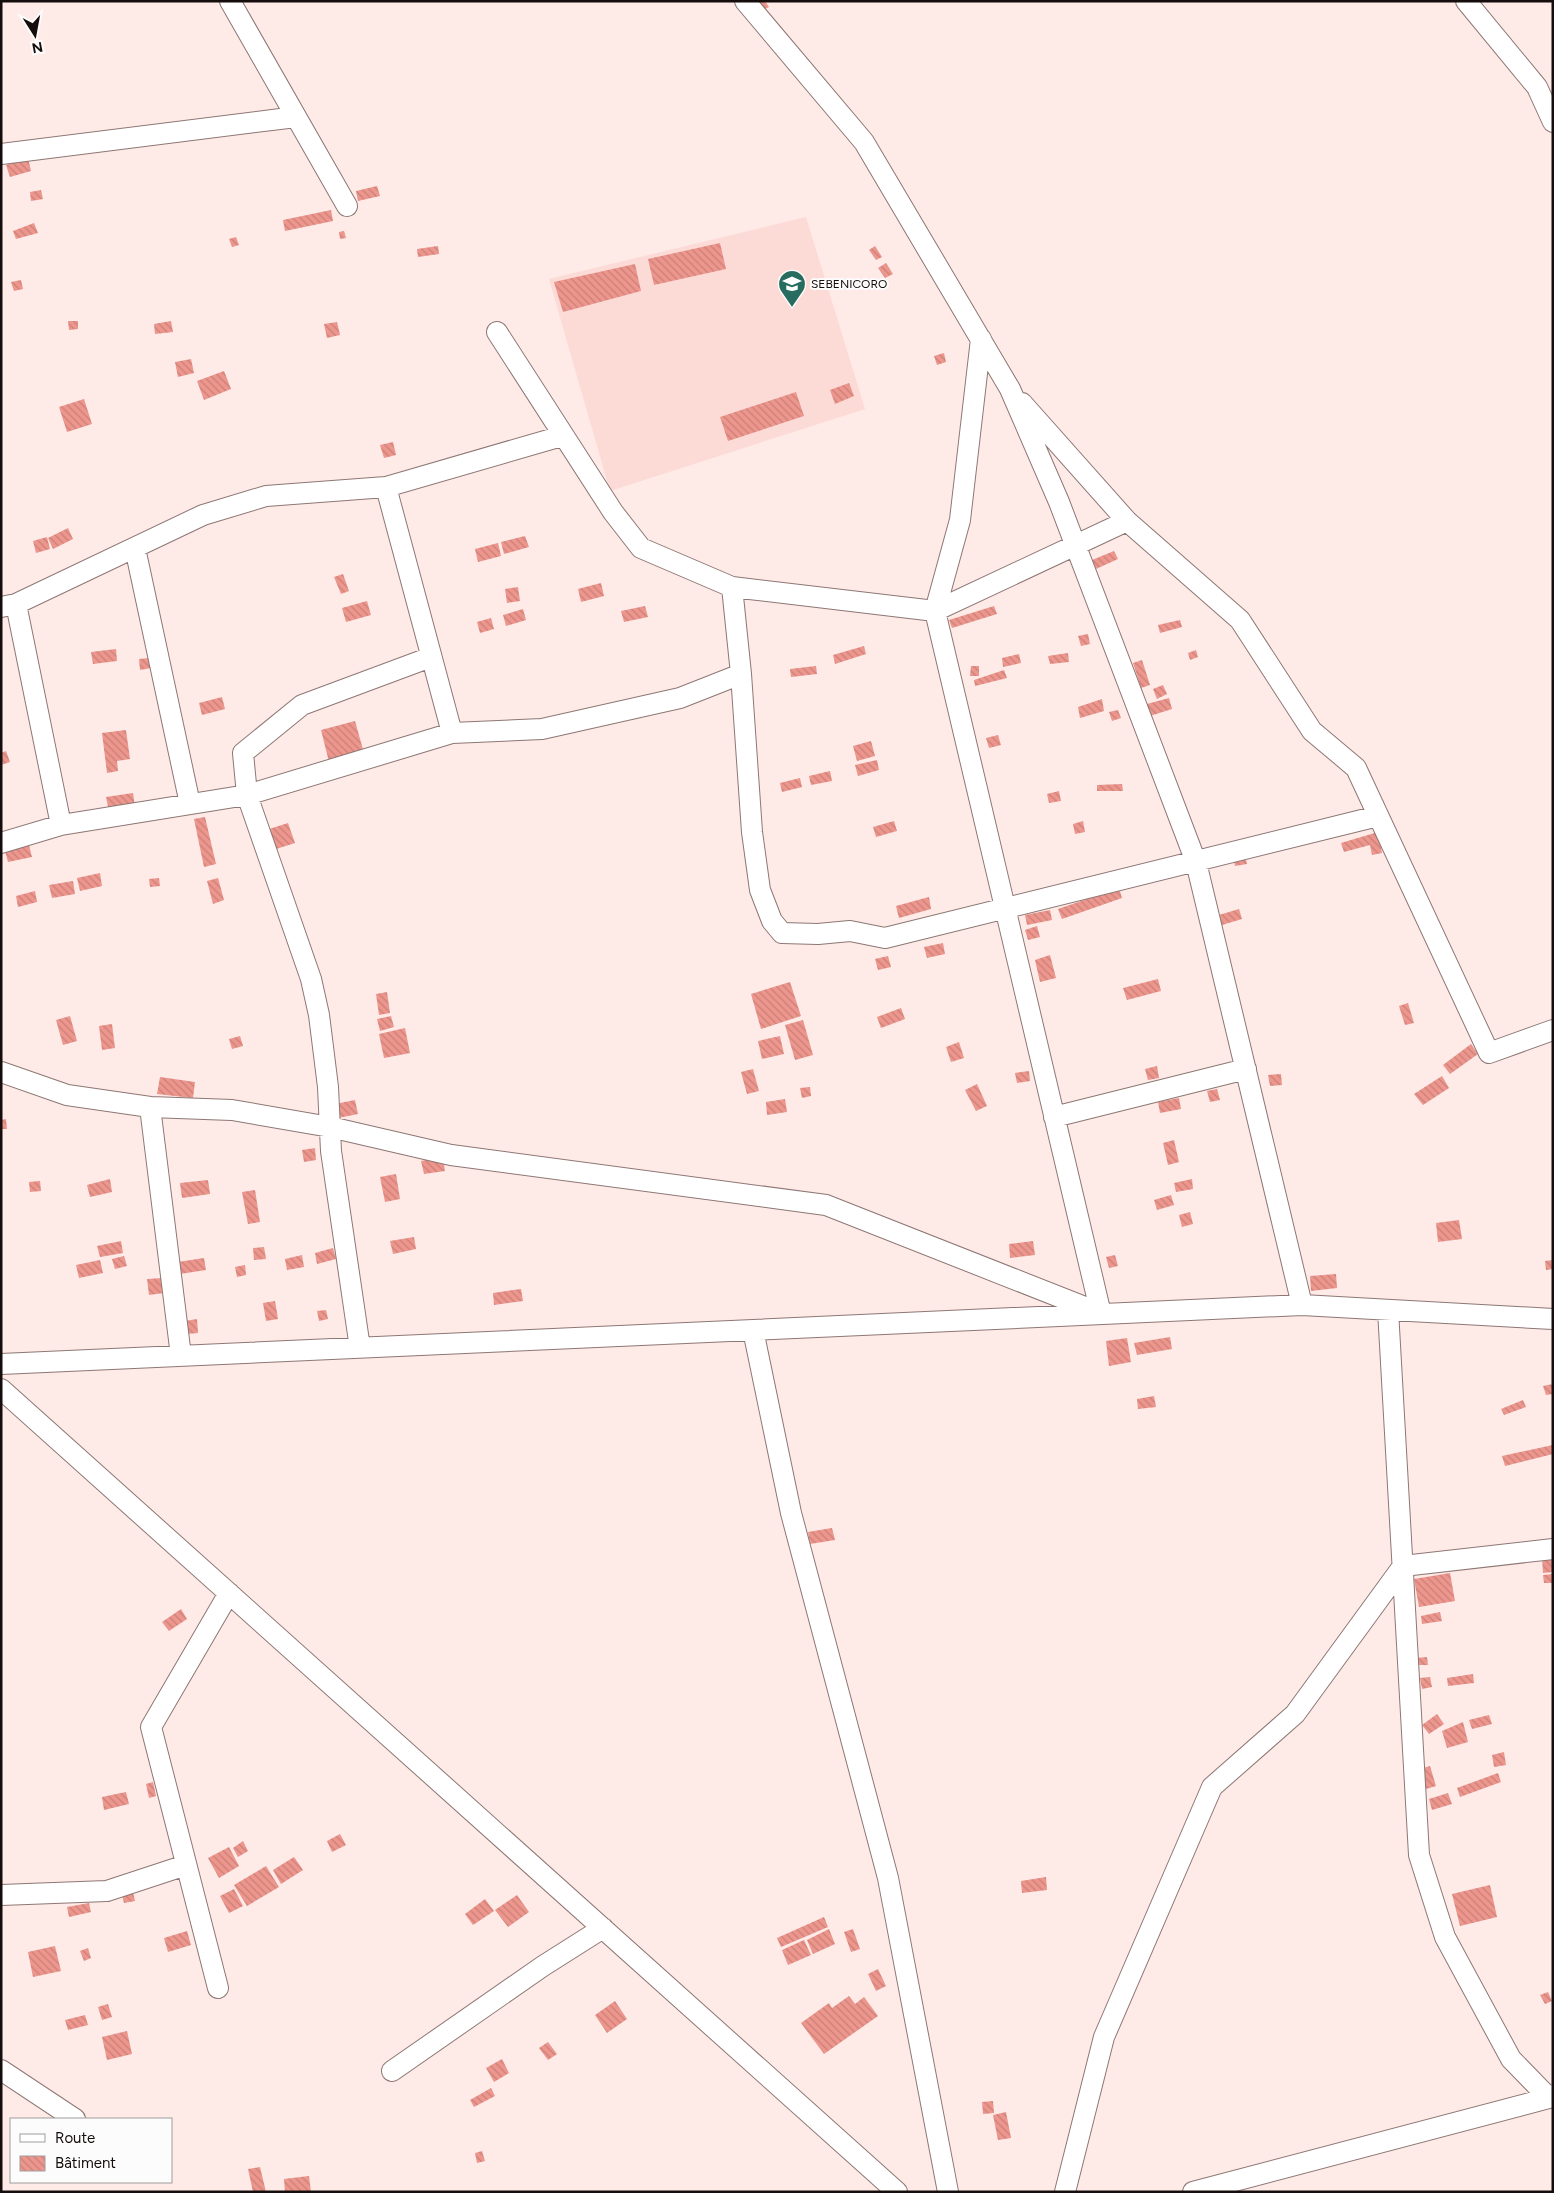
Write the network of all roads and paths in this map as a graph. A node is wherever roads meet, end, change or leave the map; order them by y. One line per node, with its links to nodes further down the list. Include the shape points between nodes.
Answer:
1 (230, 1): 4 (street)
2 (745, 1): 9 (street, via 864,142)
3 (1466, 1): 5 (street, via 1538,86)
4 (296, 117): 6 (street); 7 (street)
5 (1553, 122)
6 (1, 154)
7 (347, 206)
8 (497, 332): 11 (street)
9 (981, 339): 10 (street); 18 (street, via 960,520)
10 (1010, 389): 13 (street); 14 (street)
11 (562, 436): 12 (street); 16 (street, via 641,548)
12 (386, 487): 15 (street, via 266,496 203,515); 19 (street)
13 (1128, 521): 14 (street); 24 (street, via 1240,620 1312,730 1356,768)
14 (1075, 546): 18 (street); 27 (street)
15 (135, 548): 17 (street); 23 (street)
16 (732, 587): 18 (street); 20 (street)
17 (9, 606): 25 (street)
18 (935, 612): 28 (street)
19 (432, 657): 21 (street); 22 (street, via 302,705 243,753)
20 (741, 674): 21 (street, via 680,698 542,729); 28 (street, via 752,832 760,890 772,921 782,933 850,931 885,938)
21 (452, 733): 22 (street)
22 (247, 795): 23 (street); 34 (street, via 311,979 324,1052)
23 (190, 804): 25 (street)
24 (1378, 816): 27 (street); 29 (street, via 1489,1053)
25 (61, 825): 26 (street)
26 (1, 843)
27 (1196, 862): 28 (street); 30 (street)
28 (1005, 909): 33 (street)
29 (1553, 1030)
30 (1246, 1069): 33 (street); 35 (street)
31 (1, 1072): 32 (street, via 68,1095)
32 (150, 1107): 34 (street, via 232,1110); 41 (street)
33 (1054, 1117): 37 (street)
34 (330, 1127): 37 (street, via 451,1155 826,1205); 40 (street)
35 (1302, 1305): 36 (street); 37 (street)
36 (1388, 1310): 38 (street); 45 (street)
37 (1101, 1314): 39 (street)
38 (1553, 1319)
39 (753, 1330): 40 (street); 56 (street, via 791,1513 888,1878)
40 (360, 1348): 41 (street)
41 (181, 1356): 42 (street)
42 (1, 1364)
43 (1, 1389): 46 (street)
44 (1553, 1549): 45 (street)
45 (1403, 1566): 53 (street, via 1419,1855 1445,1937 1512,2058 1545,2094); 57 (street, via 1296,1714 1212,1787 1104,2037)
46 (229, 1593): 47 (street, via 150,1727); 49 (street)
47 (186, 1865): 48 (street, via 108,1891); 50 (street)
48 (1, 1896)
49 (603, 1928): 52 (street); 55 (street)
50 (218, 1988)
51 (1, 2070): 54 (street)
52 (392, 2071)
53 (1553, 2097): 58 (street)
54 (73, 2118)
55 (897, 2192)
56 (948, 2192)
57 (1065, 2192)
58 (1193, 2192)

